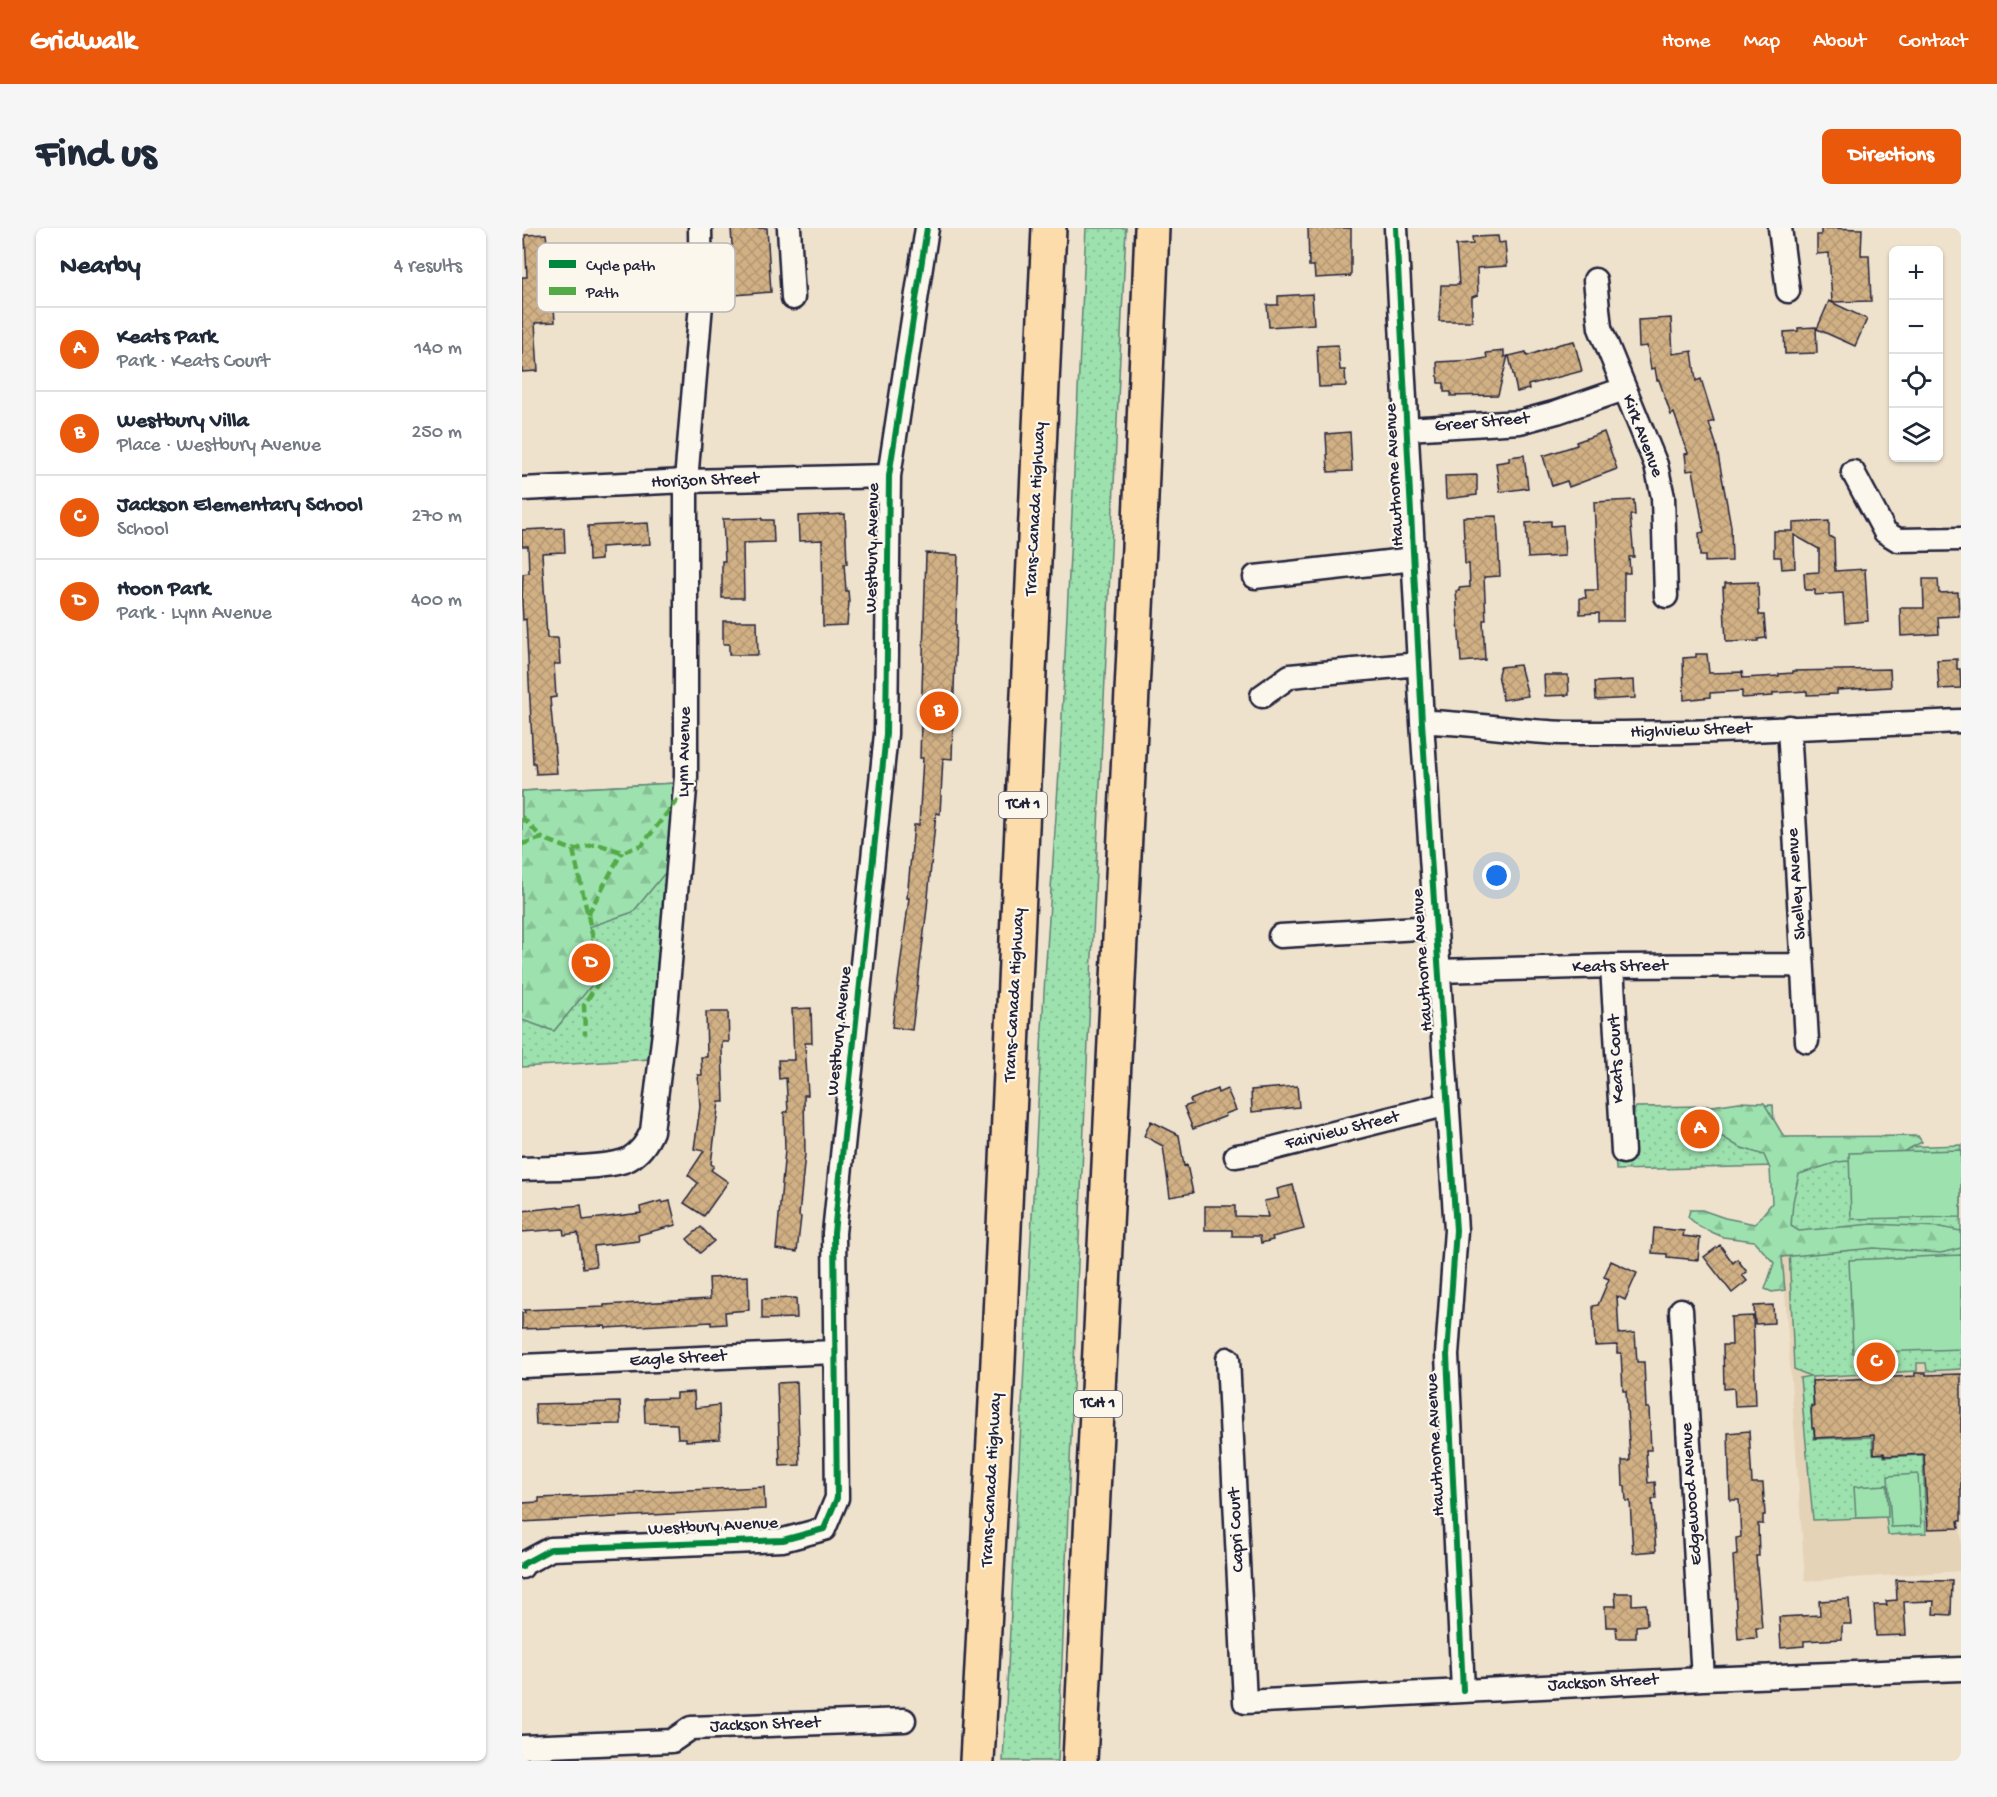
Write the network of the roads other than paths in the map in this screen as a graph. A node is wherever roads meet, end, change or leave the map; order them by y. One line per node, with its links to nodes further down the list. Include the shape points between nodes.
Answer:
1 (700, 228): 9 (street, Lynn Avenue)
2 (789, 228): 12 (street)
3 (927, 228): 17 (street, Westbury Avenue)
4 (1049, 228): 51 (highway, Trans-Canada Highway / TCH 1)
5 (1152, 228): 21 (highway, TCH 1)
6 (1174, 228): 21 (highway)
7 (1396, 228): 15 (street, Hawthorne Avenue)
8 (1780, 228): 11 (street)
9 (700, 243)
10 (1595, 280): 14 (street, Kirk Avenue, via 1600,328)
11 (1788, 291)
12 (793, 298)
13 (700, 312): 18 (street, Lynn Avenue)
14 (1624, 389): 15 (street, Greer Street, via 1520,422); 24 (street, Kirk Avenue, via 1656,465 1663,497)
15 (1407, 429): 22 (street, Hawthorne Avenue)
16 (1853, 472): 20 (street, via 1885,532 1898,540)
17 (889, 476): 18 (street, Horizon Street); 41 (street, Westbury Avenue, via 886,734 834,1233)
18 (686, 481): 19 (street, Horizon Street); 39 (street, Lynn Avenue, via 686,777 652,1131 646,1146 628,1159 609,1164)
19 (522, 489)
20 (1961, 539)
21 (1139, 547): 52 (highway, TCH 1)
22 (1414, 558): 23 (street); 25 (street, Hawthorne Avenue)
23 (1255, 577)
24 (1666, 596)
25 (1419, 664): 26 (street, via 1290,676); 28 (street, Hawthorne Avenue)
26 (1262, 696)
27 (1961, 721): 29 (street, Highview Street)
28 (1422, 722): 29 (street, Highview Street, via 1553,733); 30 (street, Hawthorne Avenue)
29 (1789, 727): 32 (street, Shelley Avenue)
30 (1436, 927): 31 (street); 34 (street, Hawthorne Avenue)
31 (1280, 936)
32 (1802, 965): 33 (street, Keats Street); 35 (street, Shelley Avenue)
33 (1612, 966): 34 (street, Keats Street); 37 (street, Keats Court)
34 (1438, 971): 36 (street, Hawthorne Avenue)
35 (1806, 1041)
36 (1448, 1104): 38 (street, Fairview Street); 47 (street, Hawthorne Avenue, via 1456,1230 1447,1355)
37 (1623, 1152)
38 (1236, 1156)
39 (522, 1169)
40 (1681, 1310): 46 (street, Edgewood Avenue)
41 (834, 1352): 43 (street, Eagle Street); 44 (street, Westbury Avenue, via 837,1498 824,1529 783,1540 552,1549)
42 (1228, 1359): 48 (street, Capri Court)
43 (522, 1366)
44 (522, 1567)
45 (1961, 1669): 46 (street, Jackson Street)
46 (1703, 1679): 47 (street, Jackson Street)
47 (1463, 1690): 48 (street, Jackson Street)
48 (1245, 1702)
49 (904, 1720): 50 (street, Jackson Street, via 691,1728 672,1742)
50 (522, 1747)
51 (977, 1761)
52 (1080, 1761)

